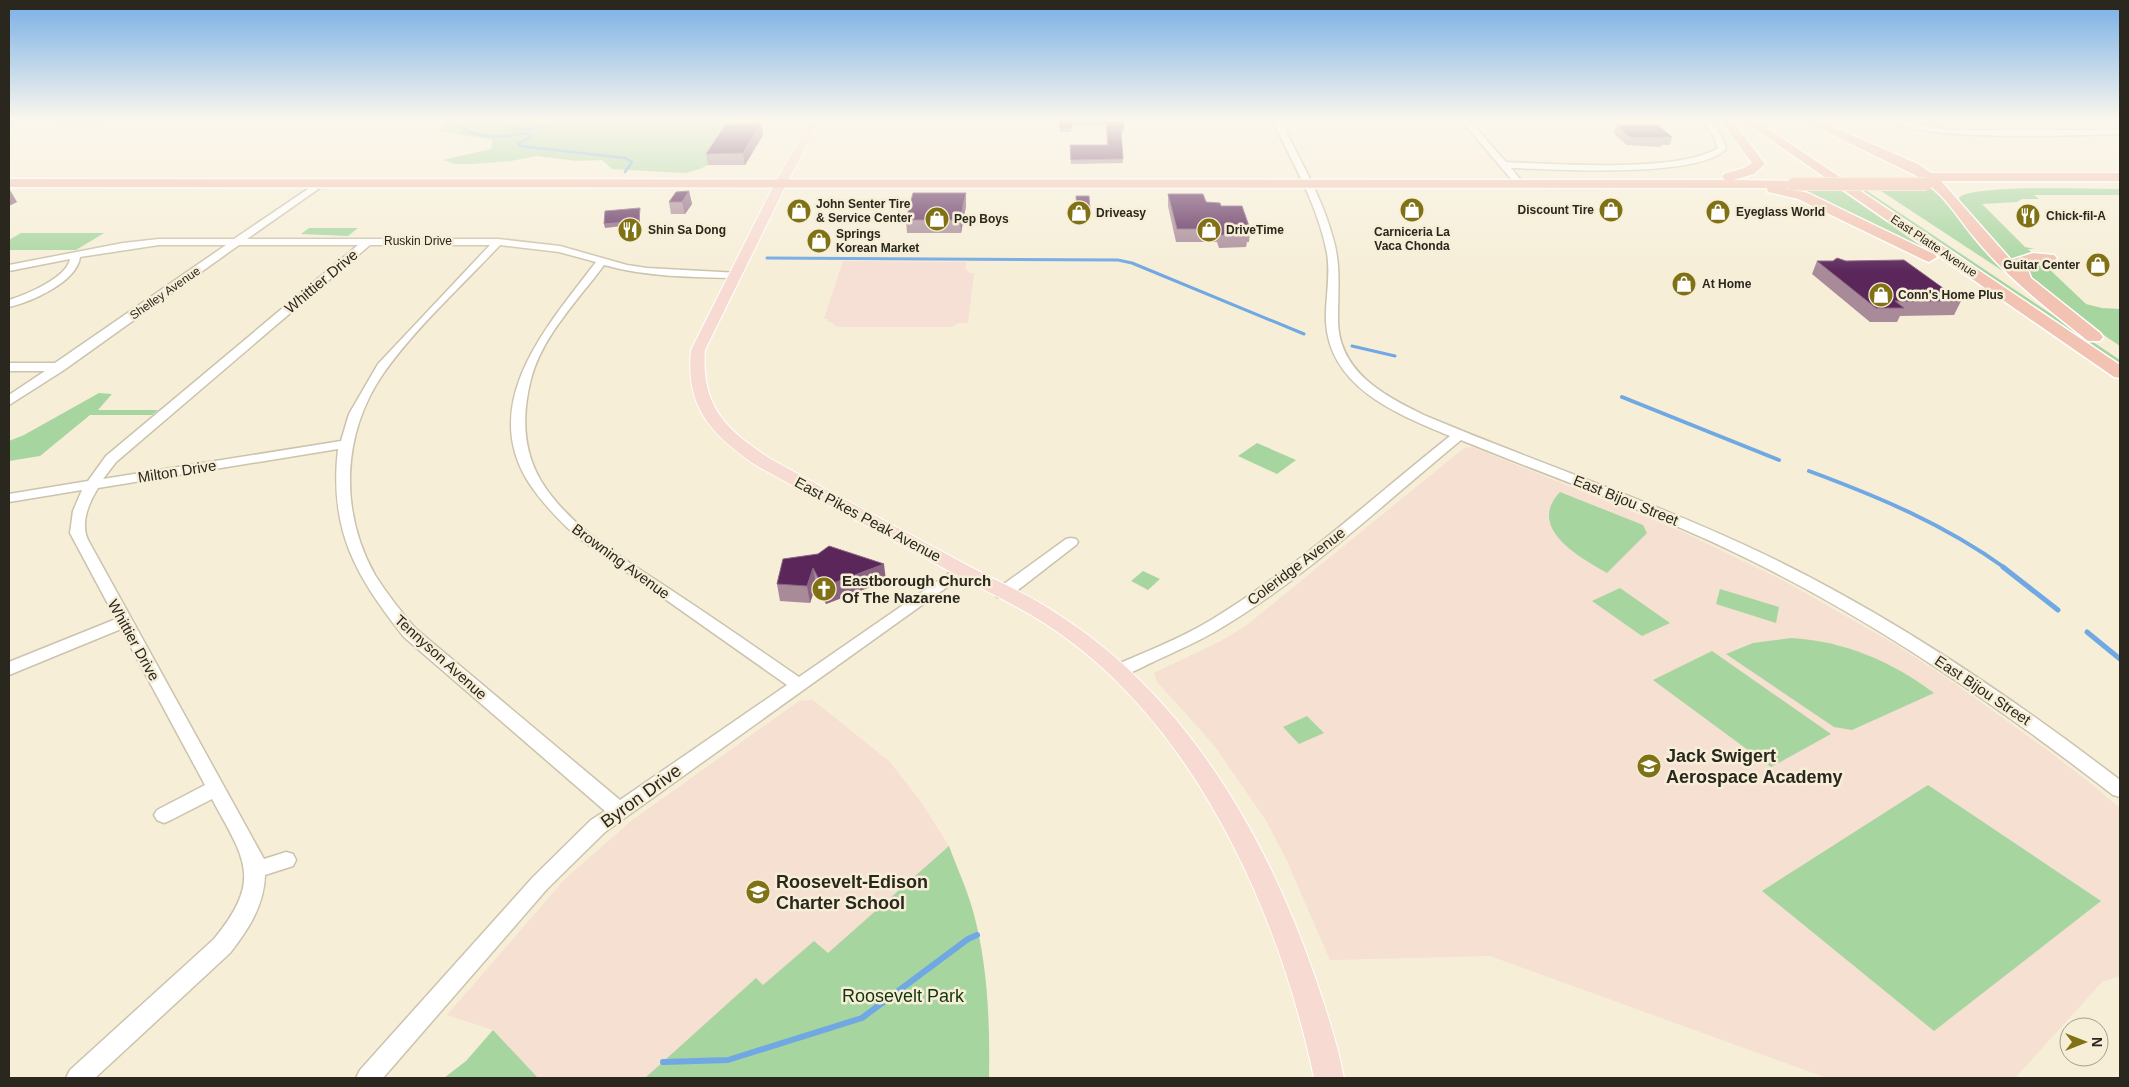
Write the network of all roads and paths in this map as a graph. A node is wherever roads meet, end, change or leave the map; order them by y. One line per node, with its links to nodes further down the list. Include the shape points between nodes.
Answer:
1 (787, 171): 13 (main road, East Pikes Peak Avenue)
2 (1299, 171): 14 (street, East Bijou Street)
3 (1508, 171): 15 (street)
4 (1749, 171): 16 (highway)
5 (1768, 171): 20 (highway)
6 (1823, 171): 34 (highway, East Platte Avenue)
7 (1841, 171): 35 (highway, East Platte Avenue)
8 (1914, 171): 17 (highway)
9 (1939, 171): 11 (highway)
10 (9, 176): 13 (highway)
11 (1984, 177): 12 (highway); 17 (highway)
12 (2120, 177)
13 (782, 180): 14 (highway); 19 (highway); 31 (main road, East Pikes Peak Avenue)
14 (1304, 181): 15 (highway); 41 (street, East Bijou Street, via 1333,254 1333,340 1342,362 1353,376 1390,404)
15 (1518, 181): 16 (highway)
16 (1733, 181): 20 (highway); 20 (highway)
17 (1931, 182): 20 (highway, bridge); 20 (highway, via 1910,177); 21 (highway); 23 (highway)
18 (9, 183): 19 (highway)
19 (321, 183): 24 (street, Shelley Avenue)
20 (1787, 184): 34 (highway, via 1922,253)
21 (1996, 184): 22 (highway); 23 (highway, via 1961,191)
22 (2120, 185)
23 (1951, 198): 32 (highway, via 1982,239)
24 (240, 241): 25 (street, Ruskin Drive); 27 (street, Ruskin Drive, via 159,242); 38 (street, Shelley Avenue)
25 (369, 241): 26 (street, Ruskin Drive); 43 (street, Whittier Drive, via 111,459)
26 (498, 242): 29 (street, Ruskin Drive, via 560,249); 42 (street, Tennyson Avenue, via 383,365 364,397)
27 (75, 256): 30 (street, Ruskin Drive); 33 (street, via 74,264 64,275 30,297)
28 (2049, 258): 32 (highway, via 2018,262)
29 (602, 261): 31 (street, Ruskin Drive, via 669,274); 51 (street, Browning Avenue, via 546,336 524,378 517,416 524,460 535,483 566,522)
30 (9, 268)
31 (735, 275): 46 (main road, East Pikes Peak Avenue, via 700,343 695,365 697,390 711,417 741,448 763,462)
32 (2023, 278): 35 (highway)
33 (9, 304)
34 (2054, 328): 39 (highway, East Platte Avenue)
35 (2094, 337): 36 (highway, East Platte Avenue)
36 (2120, 354)
37 (9, 367): 38 (street)
38 (60, 367): 40 (street, Shelley Avenue)
39 (2120, 373)
40 (9, 401)
41 (1459, 435): 50 (street, Coleridge Avenue, via 1314,554 1229,617); 53 (street, East Bijou Street, via 1688,525 1830,596 1898,634 1974,683)
42 (345, 444): 43 (street, Milton Drive); 54 (street, Tennyson Avenue, via 341,496 350,539 358,560 386,606 423,644)
43 (94, 484): 44 (street, Milton Drive); 48 (street, Whittier Drive, via 77,519 77,527)
44 (9, 498)
45 (1071, 542): 47 (street)
46 (963, 570): 47 (main road, East Pikes Peak Avenue); 51 (street, Byron Drive)
47 (1003, 592): 50 (main road, East Pikes Peak Avenue, via 1078,636)
48 (124, 622): 49 (street); 52 (street, Whittier Drive)
49 (9, 669)
50 (1117, 671): 60 (main road, East Pikes Peak Avenue, via 1196,763 1226,807 1254,859 1280,915 1299,970)
51 (799, 685): 54 (street, Byron Drive)
52 (216, 788): 55 (street); 57 (street, Whittier Drive, via 253,855)
53 (2120, 790)
54 (619, 811): 59 (street, Byron Drive, via 572,851 540,884)
55 (164, 815)
56 (286, 860): 57 (street)
57 (255, 870): 58 (street, Whittier Drive, via 252,900 242,921 222,946)
58 (78, 1078)
59 (368, 1078)
60 (1329, 1078)

